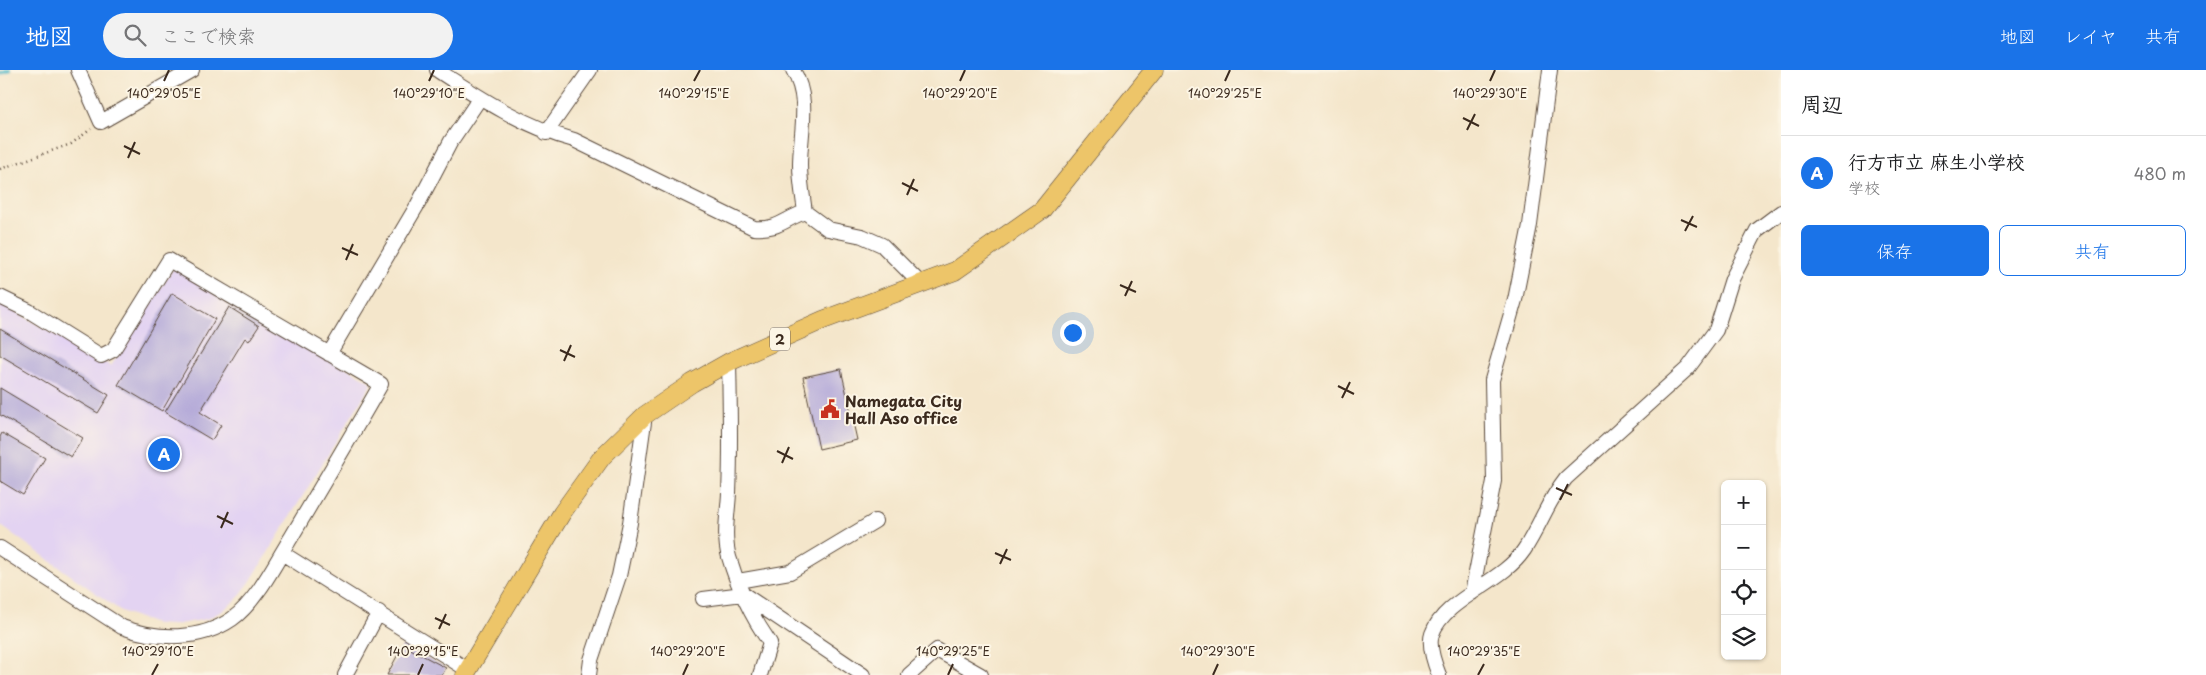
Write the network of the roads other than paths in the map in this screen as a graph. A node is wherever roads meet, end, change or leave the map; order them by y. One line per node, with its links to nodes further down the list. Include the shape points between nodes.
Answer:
1 (78, 70): 2 (street, via 100,122)
2 (192, 70)
3 (437, 70): 8 (street)
4 (590, 70): 9 (street)
5 (793, 70): 10 (street, via 800,83 805,111 800,166)
6 (1154, 70): 12 (main road, 2, via 1042,210 955,271)
7 (1550, 70): 21 (street, via 1530,225 1515,300 1492,380 1494,481)
8 (480, 98): 9 (street); 14 (street, via 451,141 418,204)
9 (546, 133): 10 (street, via 574,140 754,228 779,226)
10 (805, 212): 12 (street, via 828,229 862,236 882,245)
11 (1781, 212): 21 (street, via 1758,230 1732,279 1716,330 1688,368 1566,478 1552,496 1524,551 1509,568)
12 (921, 284): 15 (main road, 2, via 823,320)
13 (0, 297): 14 (street, via 29,311 101,356 113,350 169,260)
14 (329, 354): 19 (street, via 381,384)
15 (729, 362): 16 (main road, 2); 20 (street, via 729,494 725,524 729,556)
16 (645, 415): 25 (main road, 2, via 602,457 562,513); 27 (street, via 619,576)
17 (875, 521): 20 (street, via 790,572)
18 (1, 549): 19 (street, via 122,627 141,634 179,637 203,632 233,618 261,586)
19 (282, 553): 24 (street)
20 (738, 581): 22 (street)
21 (1472, 593): 32 (street, via 1444,616 1432,635 1433,662)
22 (743, 594): 23 (street); 28 (street, via 751,615 770,643); 29 (street)
23 (703, 598)
24 (379, 612): 25 (street); 26 (street)
25 (467, 673)
26 (345, 675)
27 (589, 675)
28 (760, 675)
29 (863, 675)
30 (909, 675): 31 (street, via 937,650)
31 (981, 675)
32 (1439, 675)

